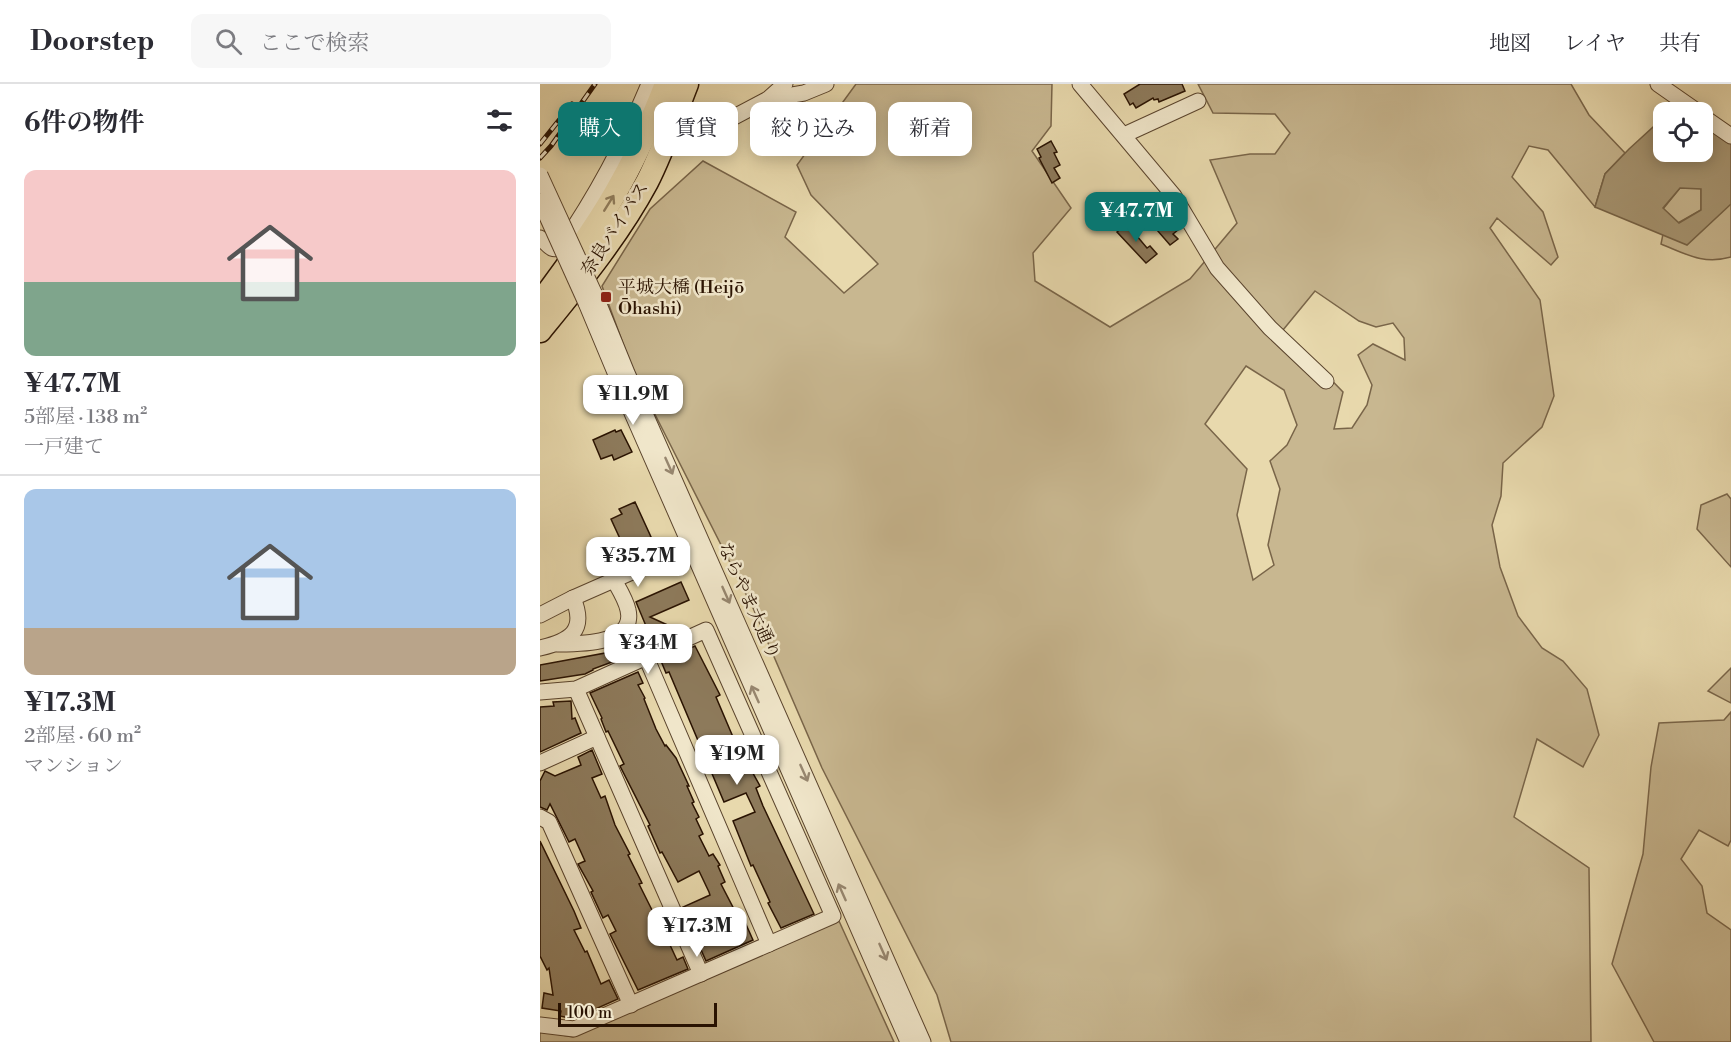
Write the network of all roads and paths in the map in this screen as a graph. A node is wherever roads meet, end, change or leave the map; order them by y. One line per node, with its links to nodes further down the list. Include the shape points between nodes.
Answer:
1 (649, 84): 18 (street, via 609,169 561,248 552,249)
2 (666, 84): 17 (highway, 奈良バイパス, one-way to 2, via 622,181)
3 (687, 84): 19 (highway, 奈良バイパス, via 648,181)
4 (785, 84): 8 (street)
5 (826, 84): 8 (street, via 804,93)
6 (1080, 84): 13 (street)
7 (1658, 84): 10 (street)
8 (768, 99): 11 (street)
9 (1197, 100): 13 (street)
10 (1684, 102)
11 (738, 115)
12 (1713, 124): 14 (street)
13 (1124, 135): 25 (street, via 1174,196 1217,268 1270,328)
14 (1731, 136)
15 (540, 176): 21 (street, ならやま大通り, bridge)
16 (540, 201): 21 (street, ならやま大通り, bridge)
17 (588, 236): 20 (highway); 22 (highway, 奈良バイパス)
18 (540, 238)
19 (595, 263): 23 (highway, 奈良バイパス); 24 (highway)
20 (540, 290)
21 (591, 300): 26 (street, ならやま大通り, via 632,413)
22 (540, 303)
23 (540, 331)
24 (540, 344)
25 (1326, 381)
26 (696, 544): 27 (street); 42 (street, ならやま大通り, one-way to 26); 43 (street, ならやま大通り, one-way to 43)
27 (614, 580): 28 (street); 30 (street, via 628,609 621,633 611,638)
28 (573, 598): 29 (street); 30 (street, via 578,609 577,627 570,637)
29 (540, 615)
30 (557, 644): 31 (street)
31 (540, 648)
32 (646, 657): 33 (street); 38 (street); 38 (street, via 706,630 833,916)
33 (576, 689): 34 (street); 35 (street)
34 (540, 692)
35 (597, 737): 36 (street); 39 (street)
36 (540, 763)
37 (540, 817): 40 (street, via 549,822)
38 (769, 944): 39 (street)
39 (701, 974): 40 (street)
40 (631, 1005): 41 (street, via 574,1029)
41 (540, 1025)
42 (908, 1042)
43 (923, 1042)

